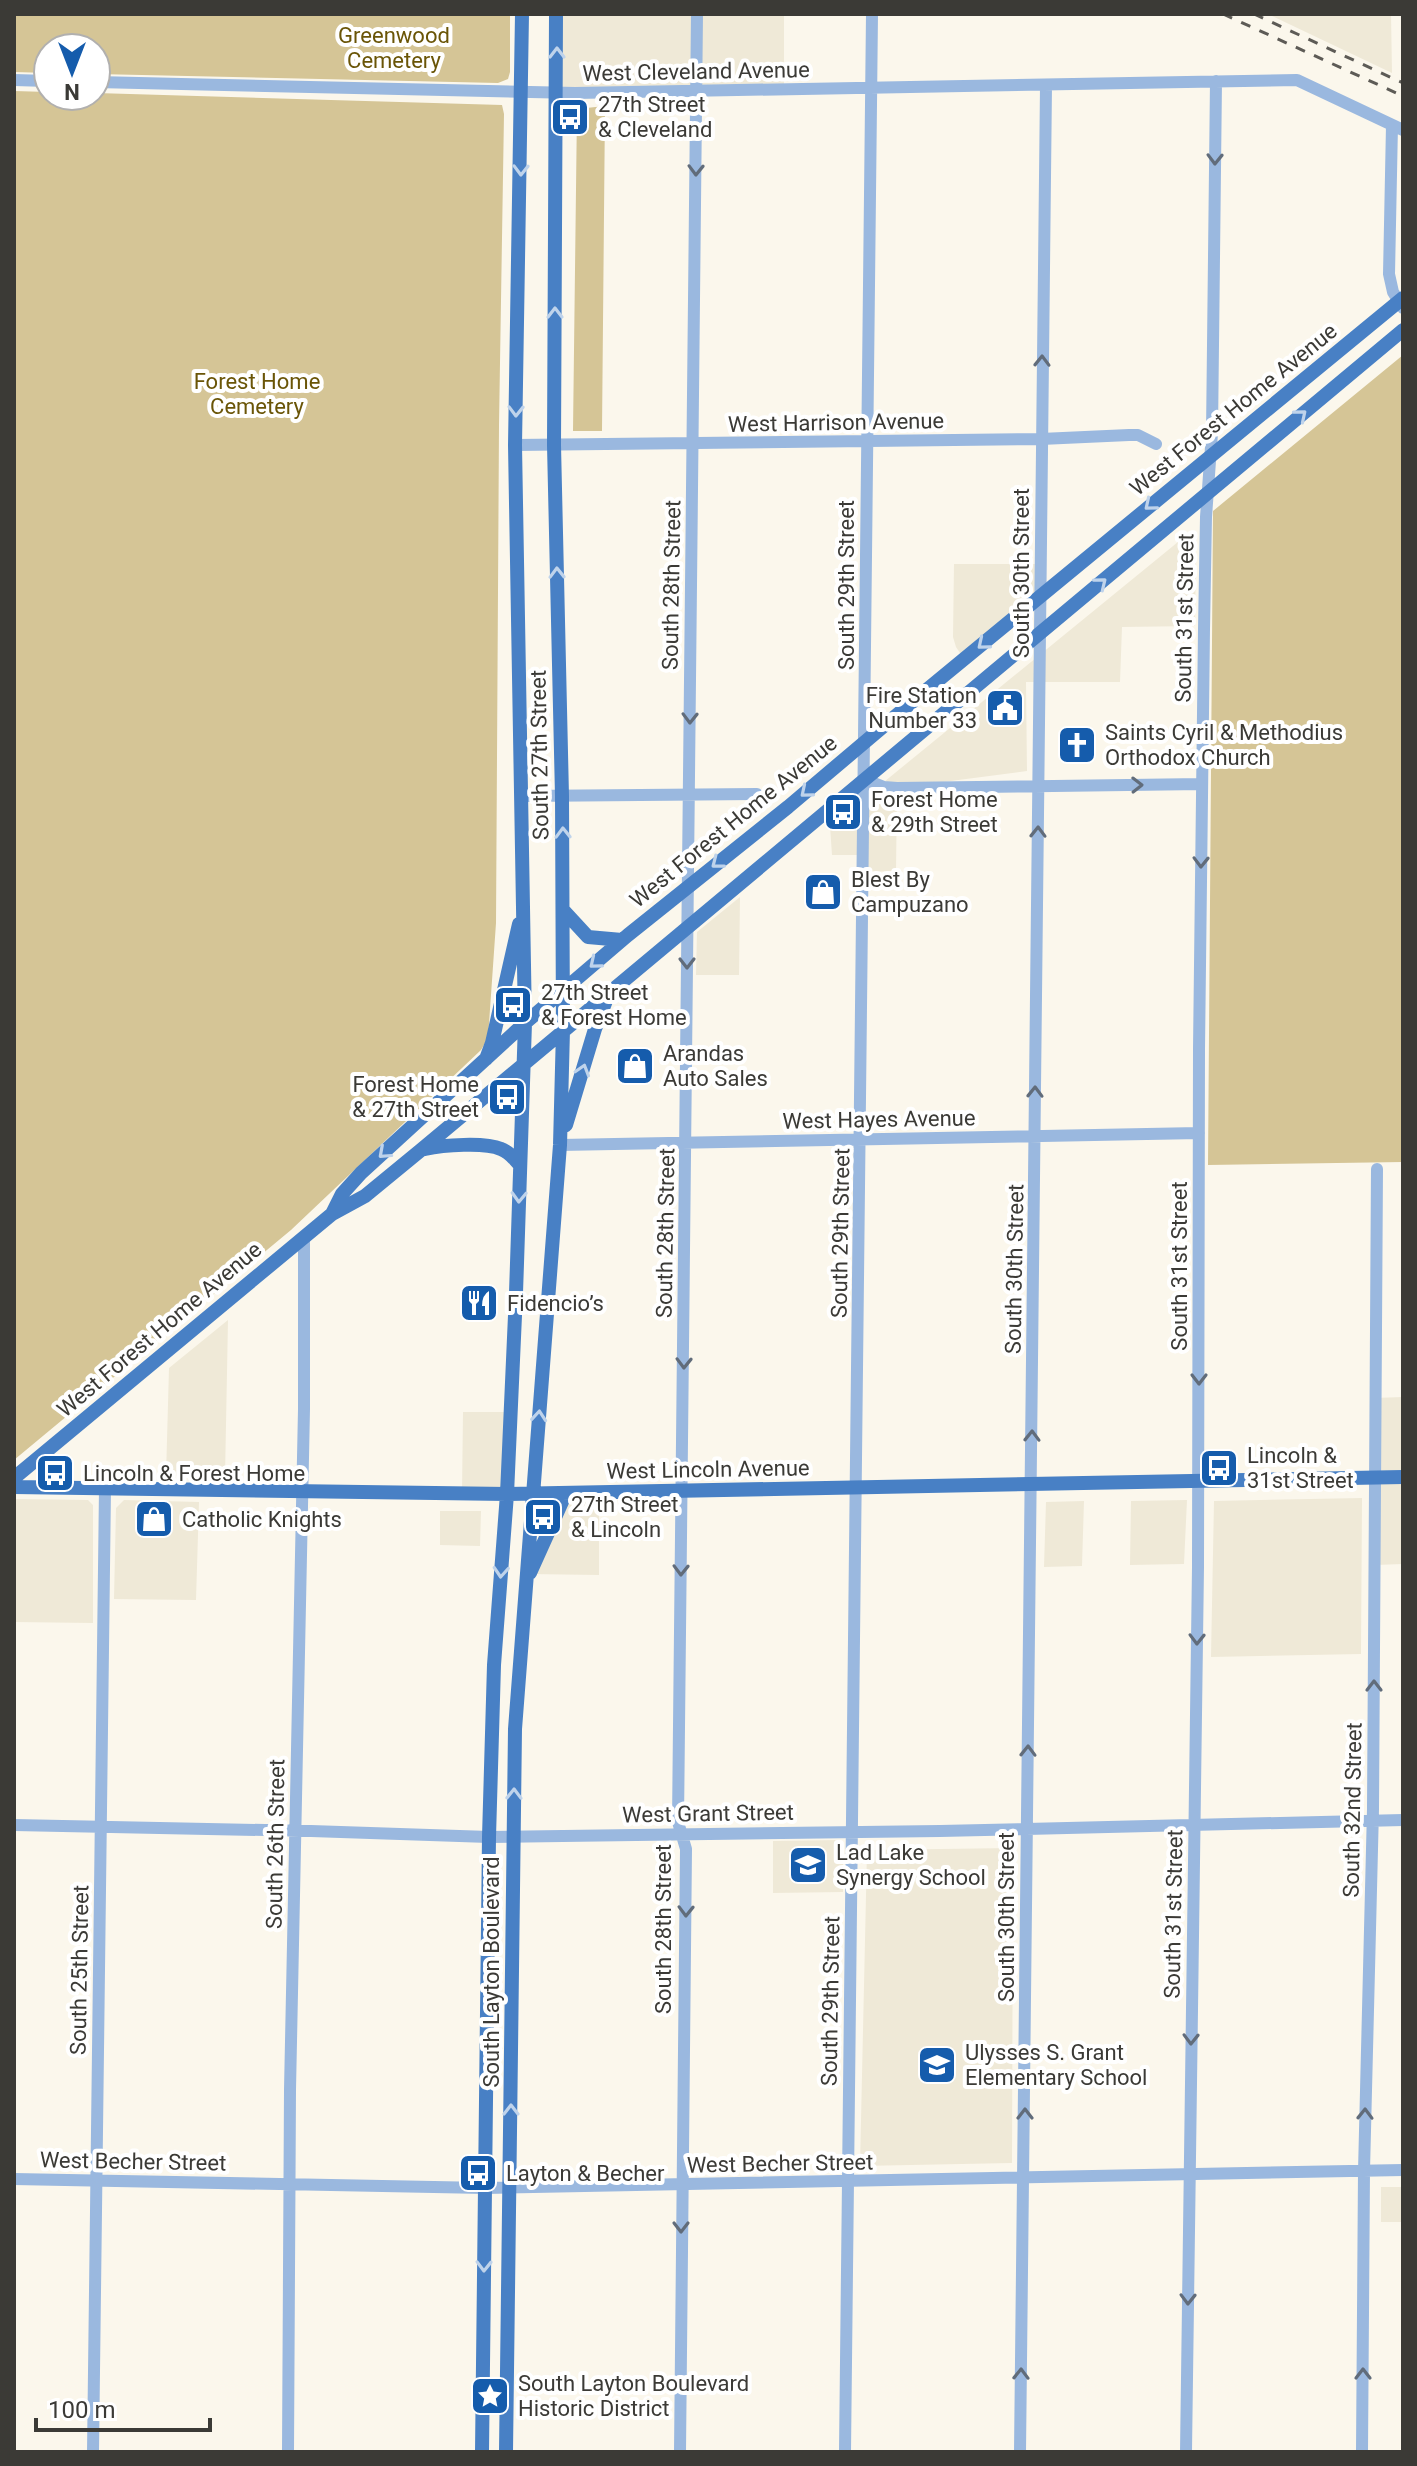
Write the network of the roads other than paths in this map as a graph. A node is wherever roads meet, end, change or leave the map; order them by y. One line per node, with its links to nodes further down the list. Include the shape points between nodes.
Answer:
1 (522, 14): 9 (main road, South 27th Street)
2 (556, 14): 11 (main road, South 27th Street, one-way to 2)
3 (697, 14): 10 (street, South 28th Street)
4 (872, 14): 8 (street, South 29th Street)
5 (1216, 81): 7 (street, West Cleveland Avenue); 12 (street, West Cleveland Avenue, via 1297,80); 21 (street, South 31st Street, one-way to 21)
6 (112, 82): 9 (street, West Cleveland Avenue)
7 (1046, 86): 8 (street, West Cleveland Avenue); 15 (street, South 30th Street, one-way to 7)
8 (871, 89): 10 (street, West Cleveland Avenue); 16 (street, South 29th Street)
9 (523, 92): 11 (street, West Cleveland Avenue); 19 (main road, South 27th Street, one-way to 19)
10 (696, 92): 11 (street, West Cleveland Avenue); 17 (street, South 28th Street, one-way to 17)
11 (557, 93): 20 (main road, South 27th Street, one-way to 11)
12 (1398, 128): 13 (street, via 1389,274)
13 (1402, 303): 21 (main road, West Forest Home Avenue)
14 (1403, 330): 22 (main road, West Forest Home Avenue, one-way to 14)
15 (1041, 439): 16 (street, West Harrison Avenue); 18 (street, West Harrison Avenue, via 1138,435); 23 (street, South 30th Street)
16 (867, 441): 17 (street, West Harrison Avenue); 25 (street, South 29th Street)
17 (693, 444): 20 (street, West Harrison Avenue); 30 (street, South 28th Street, one-way to 30)
18 (1156, 444)
19 (515, 445): 20 (street, West Harrison Avenue); 31 (main road, South 27th Street)
20 (554, 445): 32 (main road, South 27th Street, one-way to 20)
21 (1210, 456): 22 (street, South 31st Street); 23 (main road, West Forest Home Avenue, one-way to 23)
22 (1207, 495): 24 (main road, West Forest Home Avenue, one-way to 22); 27 (street, South 31st Street)
23 (1041, 595): 24 (street, South 30th Street); 25 (main road, West Forest Home Avenue, one-way to 25)
24 (1041, 632): 26 (main road, West Forest Home Avenue); 28 (street, South 30th Street)
25 (865, 742): 26 (street, South 29th Street); 33 (main road, West Forest Home Avenue, one-way to 33)
26 (864, 779): 28 (street, via 897,788); 36 (main road, West Forest Home Avenue); 46 (street, South 29th Street)
27 (1202, 784): 28 (street, one-way to 27); 44 (street, South 31st Street, one-way to 44)
28 (1039, 786): 45 (street, South 30th Street, one-way to 28)
29 (757, 794): 30 (street)
30 (689, 795): 32 (street); 33 (street, South 28th Street)
31 (523, 796): 32 (street); 34 (main road, South 27th Street)
32 (562, 796): 35 (main road, South 27th Street, one-way to 32)
33 (689, 885): 36 (street, South 28th Street); 37 (main road, West Forest Home Avenue)
34 (524, 900): 40 (main road, South 27th Street); 42 (main road)
35 (564, 911): 37 (main road, via 588,937); 38 (main road, South 27th Street)
36 (688, 926): 39 (main road, West Forest Home Avenue); 47 (street, South 28th Street, one-way to 47)
37 (622, 940): 38 (main road, West Forest Home Avenue, one-way to 38)
38 (563, 991): 40 (main road, West Forest Home Avenue); 41 (main road, South 27th Street)
39 (609, 992): 41 (main road, West Forest Home Avenue); 48 (main road, one-way to 39)
40 (525, 1023): 42 (main road, West Forest Home Avenue); 43 (main road, South 27th Street)
41 (563, 1030): 43 (main road, West Forest Home Avenue); 48 (main road, South 27th Street)
42 (484, 1063): 52 (main road, West Forest Home Avenue, one-way to 52, via 361,1173)
43 (524, 1063): 49 (main road, West Forest Home Avenue); 50 (main road, South 27th Street)
44 (1199, 1133): 45 (street, West Hayes Avenue); 57 (street, South 31st Street, one-way to 57)
45 (1035, 1136): 46 (street, West Hayes Avenue); 58 (street, South 30th Street, one-way to 45)
46 (861, 1139): 47 (street, West Hayes Avenue); 61 (street, South 29th Street)
47 (686, 1142): 48 (street, West Hayes Avenue); 63 (street, South 28th Street, one-way to 63)
48 (560, 1145): 66 (main road, South 27th Street, one-way to 48)
49 (421, 1150): 50 (main road, via 491,1146 510,1153); 52 (main road, West Forest Home Avenue, via 365,1196)
50 (520, 1165): 65 (main road, South 27th Street, one-way to 65)
51 (1377, 1169): 56 (street, South 32nd Street)
52 (332, 1214): 53 (main road, West Forest Home Avenue)
53 (304, 1237): 55 (main road, West Forest Home Avenue); 62 (street, South 26th Street)
54 (1403, 1477): 56 (main road, West Lincoln Avenue)
55 (14, 1478)
56 (1375, 1478): 57 (main road, West Lincoln Avenue); 68 (street, South 32nd Street, one-way to 56)
57 (1198, 1483): 58 (main road, West Lincoln Avenue); 71 (street, South 31st Street, one-way to 71)
58 (1031, 1486): 61 (main road, West Lincoln Avenue); 73 (street, South 30th Street, one-way to 58)
59 (14, 1487): 60 (main road, West Lincoln Avenue)
60 (105, 1488): 62 (main road, West Lincoln Avenue); 72 (street, South 25th Street)
61 (856, 1489): 63 (main road, West Lincoln Avenue); 75 (street, South 29th Street)
62 (302, 1492): 65 (main road, West Lincoln Avenue); 74 (street, South 26th Street)
63 (682, 1492): 64 (main road, West Lincoln Avenue); 76 (street, South 28th Street, one-way to 76)
64 (566, 1493): 66 (main road, West Lincoln Avenue); 67 (main road)
65 (507, 1494): 66 (main road, West Lincoln Avenue); 77 (main road, South Layton Boulevard, one-way to 77, via 494,1665)
66 (532, 1494): 67 (main road, South Layton Boulevard)
67 (525, 1584): 78 (main road, South Layton Boulevard, one-way to 67)
68 (1373, 1820): 69 (street, West Grant Street); 71 (street, West Grant Street); 80 (street, South 32nd Street, one-way to 68)
69 (1403, 1820)
70 (14, 1825): 72 (street, West Grant Street)
71 (1194, 1825): 73 (street, West Grant Street); 81 (street, South 31st Street, one-way to 81)
72 (101, 1827): 74 (street, West Grant Street); 84 (street, South 25th Street)
73 (1026, 1829): 75 (street, West Grant Street); 82 (street, South 30th Street, one-way to 73)
74 (295, 1830): 77 (street, West Grant Street); 86 (street, South 26th Street)
75 (852, 1832): 76 (street, West Grant Street); 85 (street, South 29th Street)
76 (682, 1834): 78 (street, West Grant Street); 87 (street, South 28th Street, one-way to 87, via 686,1849)
77 (489, 1837): 78 (street, West Grant Street); 88 (main road, South Layton Boulevard)
78 (514, 1837): 89 (main road, South Layton Boulevard, one-way to 78)
79 (1403, 2170): 80 (street, West Becher Street)
80 (1364, 2171): 81 (street, West Becher Street); 98 (street, South 32nd Street, one-way to 80)
81 (1190, 2174): 82 (street, West Becher Street); 97 (street, South 31st Street, one-way to 97)
82 (1024, 2178): 85 (street, West Becher Street); 96 (street, South 30th Street, one-way to 82)
83 (14, 2179): 84 (street, West Becher Street)
84 (95, 2180): 86 (street, West Becher Street); 90 (street, South 25th Street)
85 (848, 2182): 87 (street, West Becher Street); 95 (street, South 29th Street)
86 (290, 2185): 88 (street, West Becher Street); 91 (street, South 26th Street)
87 (681, 2185): 89 (street, West Becher Street); 94 (street, South 28th Street, one-way to 94)
88 (485, 2188): 89 (street, West Becher Street); 92 (main road, South Layton Boulevard, one-way to 92)
89 (511, 2188): 93 (main road, South Layton Boulevard)
90 (93, 2452)
91 (288, 2452)
92 (482, 2452)
93 (506, 2452)
94 (680, 2452)
95 (845, 2452)
96 (1020, 2452)
97 (1186, 2452)
98 (1362, 2452)

